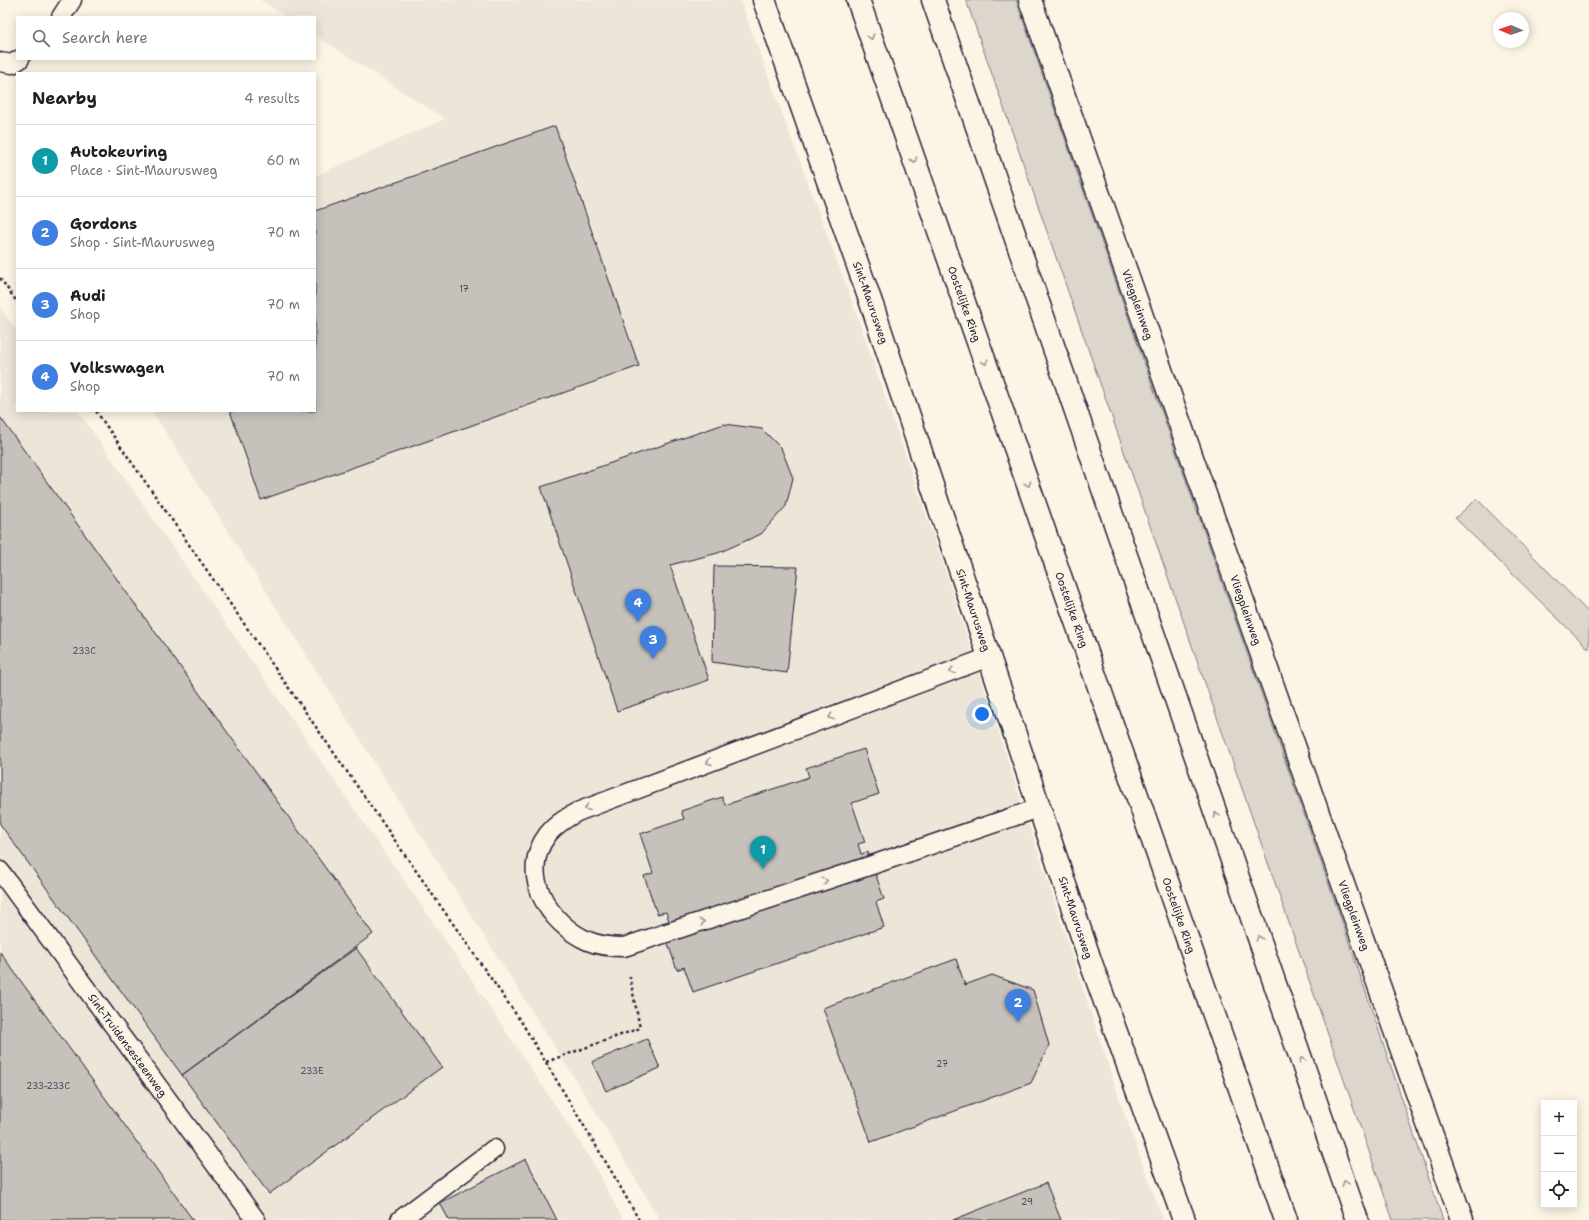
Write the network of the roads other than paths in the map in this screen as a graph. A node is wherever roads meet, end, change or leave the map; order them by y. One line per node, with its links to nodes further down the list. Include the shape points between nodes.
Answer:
1 (72, 0): 6 (lane)
2 (764, 0): 9 (main road, Sint-Maurusweg, via 874,311)
3 (858, 0): 16 (main road, Oostelijke Ring, one-way to 16)
4 (933, 0): 17 (main road, one-way to 4)
5 (1030, 0): 18 (main road, Vliegpleinweg)
6 (62, 16)
7 (18, 60): 8 (lane, via 12,64)
8 (0, 62)
9 (989, 657): 10 (main road, Sint-Maurusweg); 10 (lane, one-way to 10, via 577,812 560,822 547,835 536,861 537,886 544,902 574,934 602,946 624,946)
10 (1039, 808): 15 (main road, Sint-Maurusweg, via 1090,963)
11 (0, 871): 13 (lane, Sint-Truidensesteenweg)
12 (494, 1149): 14 (lane)
13 (256, 1220)
14 (400, 1220)
15 (1184, 1220)
16 (1286, 1220)
17 (1358, 1220)
18 (1462, 1220)

